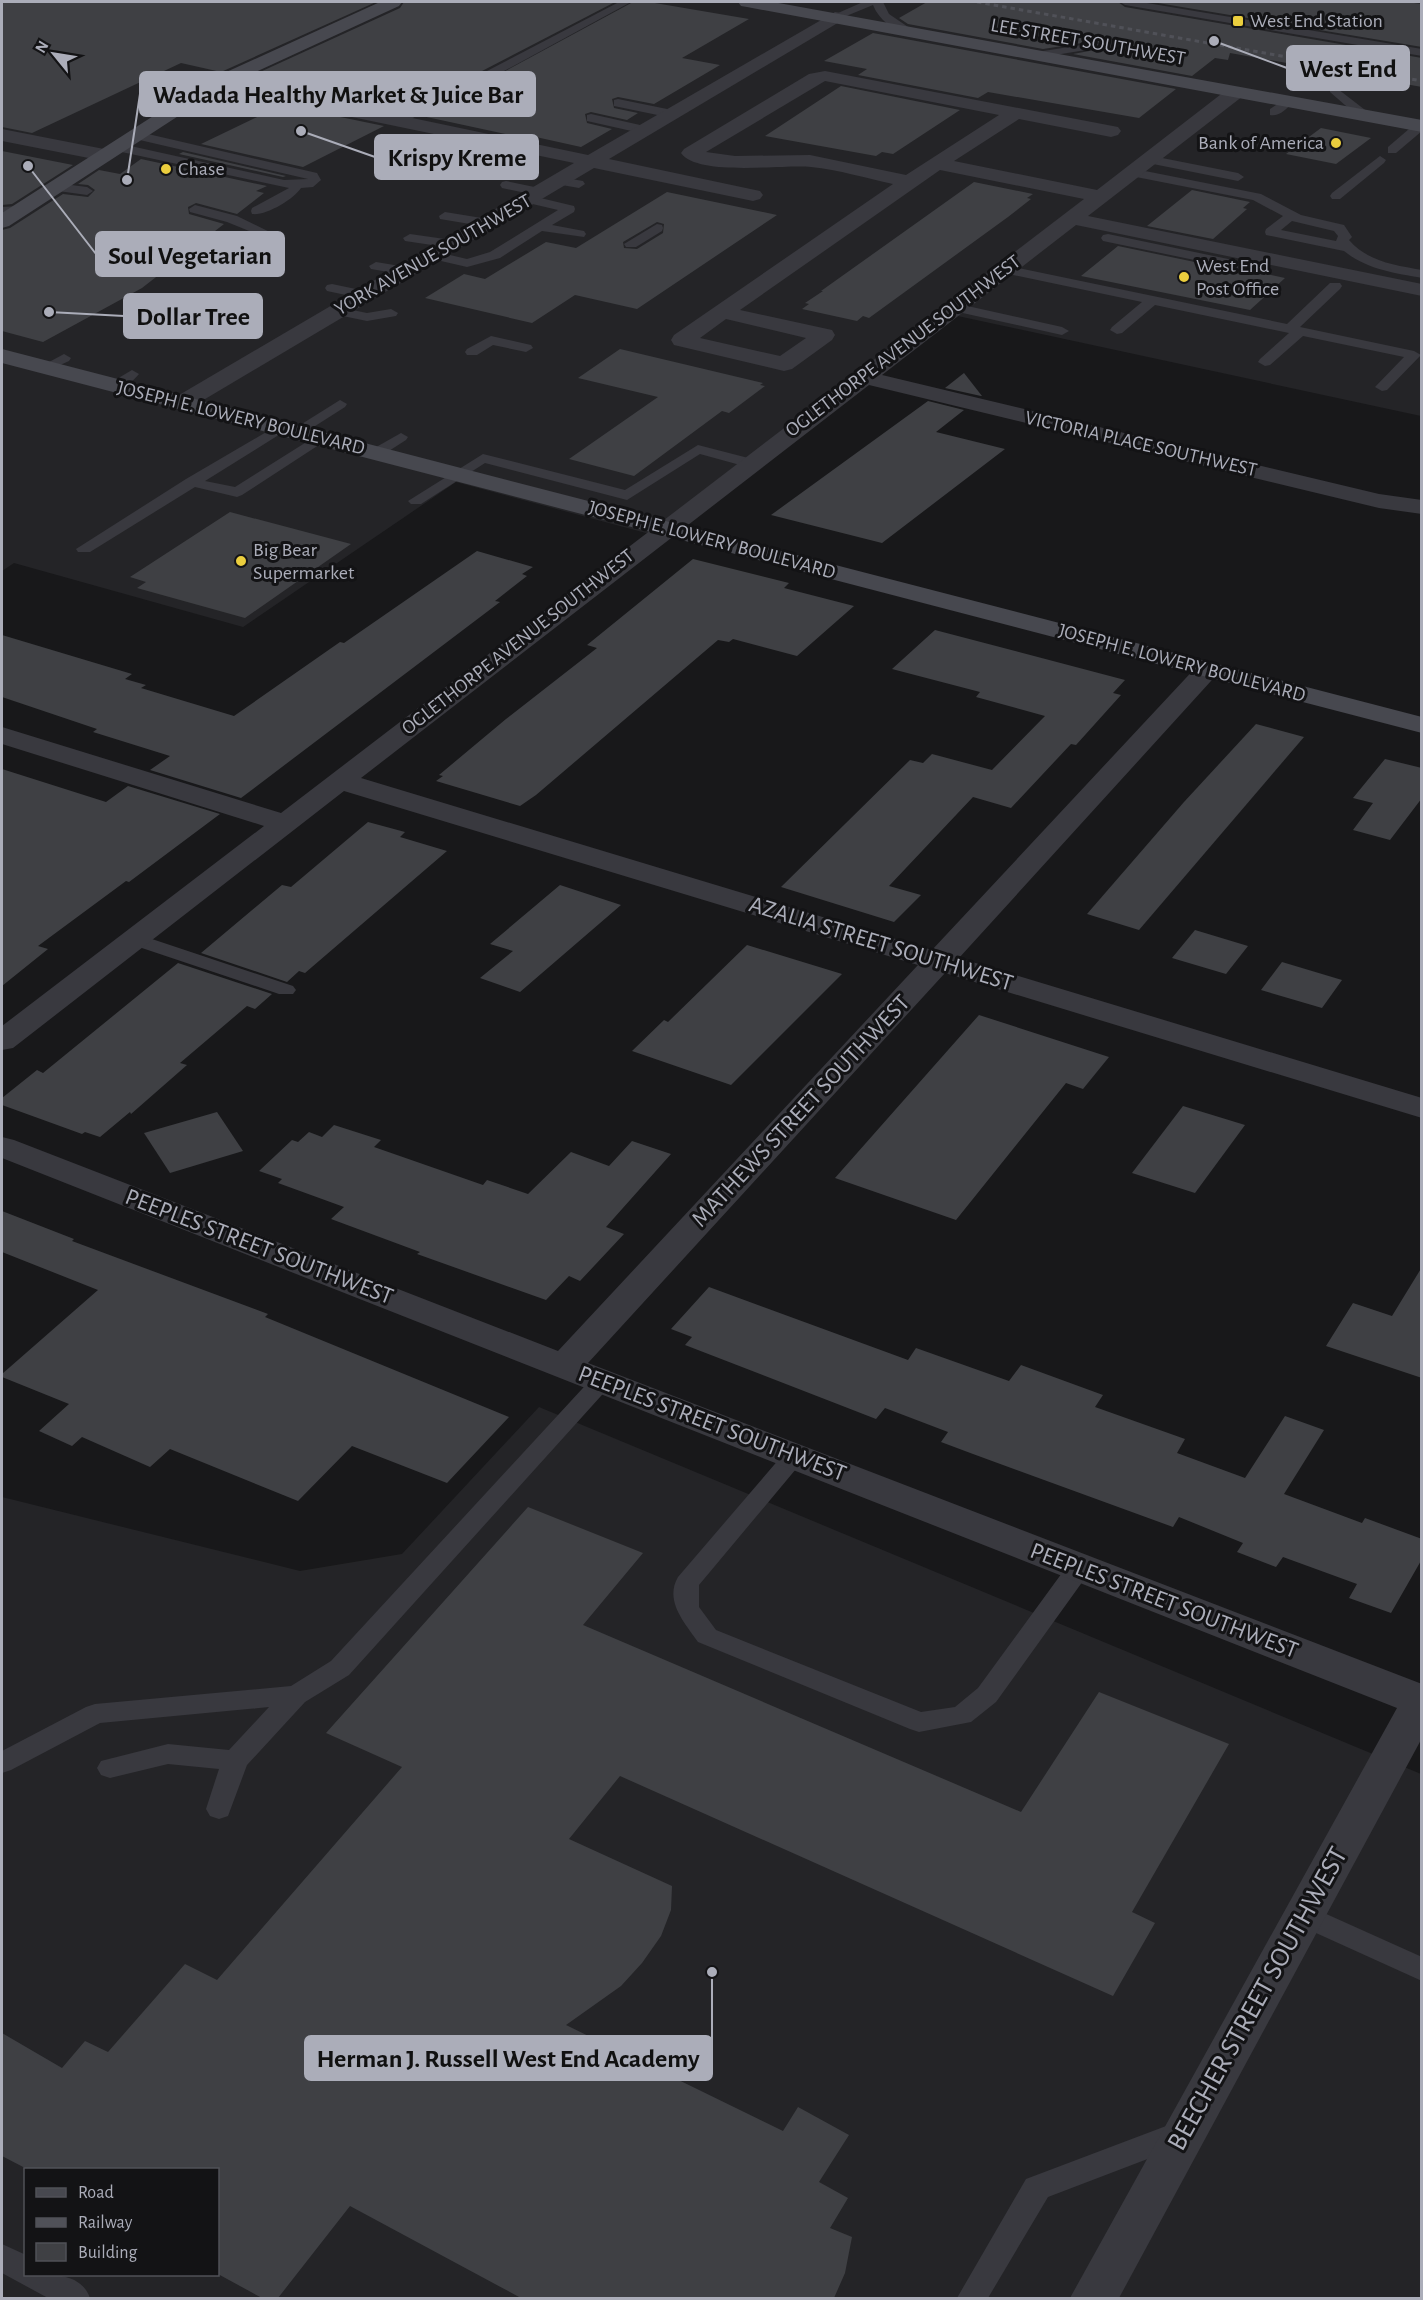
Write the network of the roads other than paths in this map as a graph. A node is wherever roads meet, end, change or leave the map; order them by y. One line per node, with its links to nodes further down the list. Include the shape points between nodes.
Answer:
1 (393, 2): 12 (street)
2 (626, 2): 20 (lane)
3 (747, 2): 7 (street, LEE STREET SOUTHWEST)
4 (871, 2): 7 (lane, YORK AVENUE SOUTHWEST)
5 (878, 2): 8 (lane, via 889,21)
6 (1125, 2): 10 (lane)
7 (834, 17): 8 (street, LEE STREET SOUTHWEST); 17 (street, YORK AVENUE SOUTHWEST)
8 (908, 31): 11 (street, LEE STREET SOUTHWEST)
9 (1095, 46): 11 (lane)
10 (1422, 53)
11 (1037, 55): 14 (street, LEE STREET SOUTHWEST)
12 (217, 83): 20 (street); 23 (street)
13 (1334, 90): 18 (lane)
14 (1236, 92): 18 (street, LEE STREET SOUTHWEST, via 1281,107); 34 (street, OGLETHORPE AVENUE SOUTHWEST)
15 (618, 103): 17 (lane)
16 (1015, 112): 24 (street); 29 (street); 35 (street, via 825,76 815,78 691,153 740,164 766,159 808,160)
17 (672, 114): 22 (street, YORK AVENUE SOUTHWEST)
18 (1365, 116): 21 (street, LEE STREET SOUTHWEST)
19 (591, 118): 22 (lane)
20 (397, 121): 31 (street)
21 (1421, 126): 27 (lane)
22 (645, 130): 31 (street, YORK AVENUE SOUTHWEST)
23 (142, 131): 26 (lane); 28 (street); 36 (lane, via 315,179)
24 (1111, 131)
25 (2, 135): 28 (street)
26 (191, 135)
27 (1392, 150)
28 (111, 151): 36 (lane); 38 (street)
29 (956, 153): 32 (street); 34 (street)
30 (1380, 160): 42 (lane)
31 (592, 162): 40 (street); 41 (street, YORK AVENUE SOUTHWEST, via 569,183)
32 (938, 164): 34 (street); 35 (street)
33 (1238, 177): 34 (lane, via 1204,170)
34 (1122, 178): 46 (lane, via 1257,197); 48 (street, OGLETHORPE AVENUE SOUTHWEST)
35 (909, 182): 73 (street)
36 (297, 185): 45 (lane)
37 (506, 185): 41 (lane)
38 (55, 188): 39 (lane); 44 (street)
39 (87, 191)
40 (753, 195)
41 (534, 196): 50 (street, YORK AVENUE SOUTHWEST); 51 (lane, via 569,209)
42 (1336, 196)
43 (195, 209): 60 (lane, via 269,235)
44 (11, 211): 49 (street)
45 (257, 211)
46 (1291, 215): 58 (lane, via 1339,228); 58 (lane, via 1271,232)
47 (445, 216): 50 (lane)
48 (1070, 218): 54 (street); 62 (street, OGLETHORPE AVENUE SOUTHWEST)
49 (2, 222)
50 (488, 223): 56 (street, YORK AVENUE SOUTHWEST)
51 (541, 227): 53 (lane); 59 (lane, via 495,255 467,262)
52 (657, 228): 57 (lane)
53 (579, 234)
54 (1113, 234): 63 (lane); 68 (street)
55 (410, 238): 56 (lane)
56 (452, 244): 59 (street, YORK AVENUE SOUTHWEST)
57 (631, 244)
58 (1346, 247): 65 (lane, via 1375,264)
59 (433, 255): 64 (street, YORK AVENUE SOUTHWEST)
60 (220, 263)
61 (376, 266): 64 (lane)
62 (1004, 269): 70 (lane); 71 (street, OGLETHORPE AVENUE SOUTHWEST)
63 (1257, 269)
64 (406, 271): 69 (street, YORK AVENUE SOUTHWEST)
65 (1422, 274)
66 (1335, 286): 76 (lane)
67 (333, 288): 69 (lane)
68 (1422, 290)
69 (365, 295): 72 (street, YORK AVENUE SOUTHWEST)
70 (1152, 300): 75 (lane); 76 (lane)
71 (954, 307): 77 (lane); 82 (street, OGLETHORPE AVENUE SOUTHWEST)
72 (338, 311): 74 (lane, via 371,323); 84 (street, YORK AVENUE SOUTHWEST)
73 (722, 312): 73 (street, via 682,340 784,364 824,335)
74 (392, 314)
75 (1117, 330)
76 (1295, 330): 81 (lane); 83 (lane, via 1414,355)
77 (1062, 331)
78 (526, 348): 79 (lane, via 491,340)
79 (472, 352)
80 (2, 356): 84 (street, JOSEPH E. LOWERY BOULEVARD, via 55,363 124,380)
81 (1265, 362)
82 (862, 377): 90 (street, OGLETHORPE AVENUE SOUTHWEST); 94 (street, VICTORIA PLACE SOUTHWEST, via 1379,501)
83 (1382, 387)
84 (182, 403): 86 (street, JOSEPH E. LOWERY BOULEVARD)
85 (340, 404): 86 (lane)
86 (288, 430): 88 (street, JOSEPH E. LOWERY BOULEVARD); 92 (lane)
87 (401, 437): 89 (lane)
88 (321, 439): 89 (street, JOSEPH E. LOWERY BOULEVARD); 92 (lane, via 237,492)
89 (376, 453): 91 (street, JOSEPH E. LOWERY BOULEVARD)
90 (751, 463): 91 (lane, via 698,449 627,495 483,458); 95 (street, OGLETHORPE AVENUE SOUTHWEST)
91 (460, 475): 93 (lane); 95 (street, JOSEPH E. LOWERY BOULEVARD)
92 (191, 482): 96 (lane)
93 (416, 501)
94 (1422, 507)
95 (666, 528): 97 (street, JOSEPH E. LOWERY BOULEVARD); 100 (street, OGLETHORPE AVENUE SOUTHWEST)
96 (84, 549)
97 (1208, 670): 98 (street, JOSEPH E. LOWERY BOULEVARD); 103 (street, MATHEWS STREET SOUTHWEST)
98 (1422, 725)
99 (2, 735): 101 (street)
100 (340, 781): 101 (street, OGLETHORPE AVENUE SOUTHWEST); 103 (street, AZALIA STREET SOUTHWEST)
101 (285, 823): 102 (street, OGLETHORPE AVENUE SOUTHWEST)
102 (134, 939): 104 (lane); 105 (street, OGLETHORPE AVENUE SOUTHWEST)
103 (938, 962): 106 (street, AZALIA STREET SOUTHWEST); 108 (street, MATHEWS STREET SOUTHWEST)
104 (286, 990)
105 (2, 1041)
106 (1422, 1108)
107 (2, 1147): 108 (street, PEEPLES STREET SOUTHWEST)
108 (564, 1367): 109 (street, PEEPLES STREET SOUTHWEST)
109 (602, 1381): 110 (street, PEEPLES STREET SOUTHWEST); 112 (lane, via 340,1668)
110 (794, 1457): 111 (street, PEEPLES STREET SOUTHWEST); 111 (lane, via 687,1583 687,1608 707,1635 919,1722 962,1715 987,1695)
111 (1079, 1568): 113 (street, PEEPLES STREET SOUTHWEST)
112 (296, 1695): 114 (lane); 115 (lane, via 95,1714)
113 (1421, 1701): 118 (street, BEECHER STREET SOUTHWEST)
114 (235, 1761): 116 (lane, via 168,1754); 117 (lane)
115 (2, 1763)
116 (110, 1768)
117 (219, 1809)
118 (1304, 1915): 119 (lane); 120 (street, BEECHER STREET SOUTHWEST)
119 (1422, 1970)
120 (1185, 2132): 125 (lane, via 1036,2188); 126 (street, BEECHER STREET SOUTHWEST)
121 (2, 2257): 122 (lane)
122 (24, 2270)
123 (36, 2276): 124 (lane)
124 (75, 2298)
125 (972, 2298)
126 (1094, 2298)

